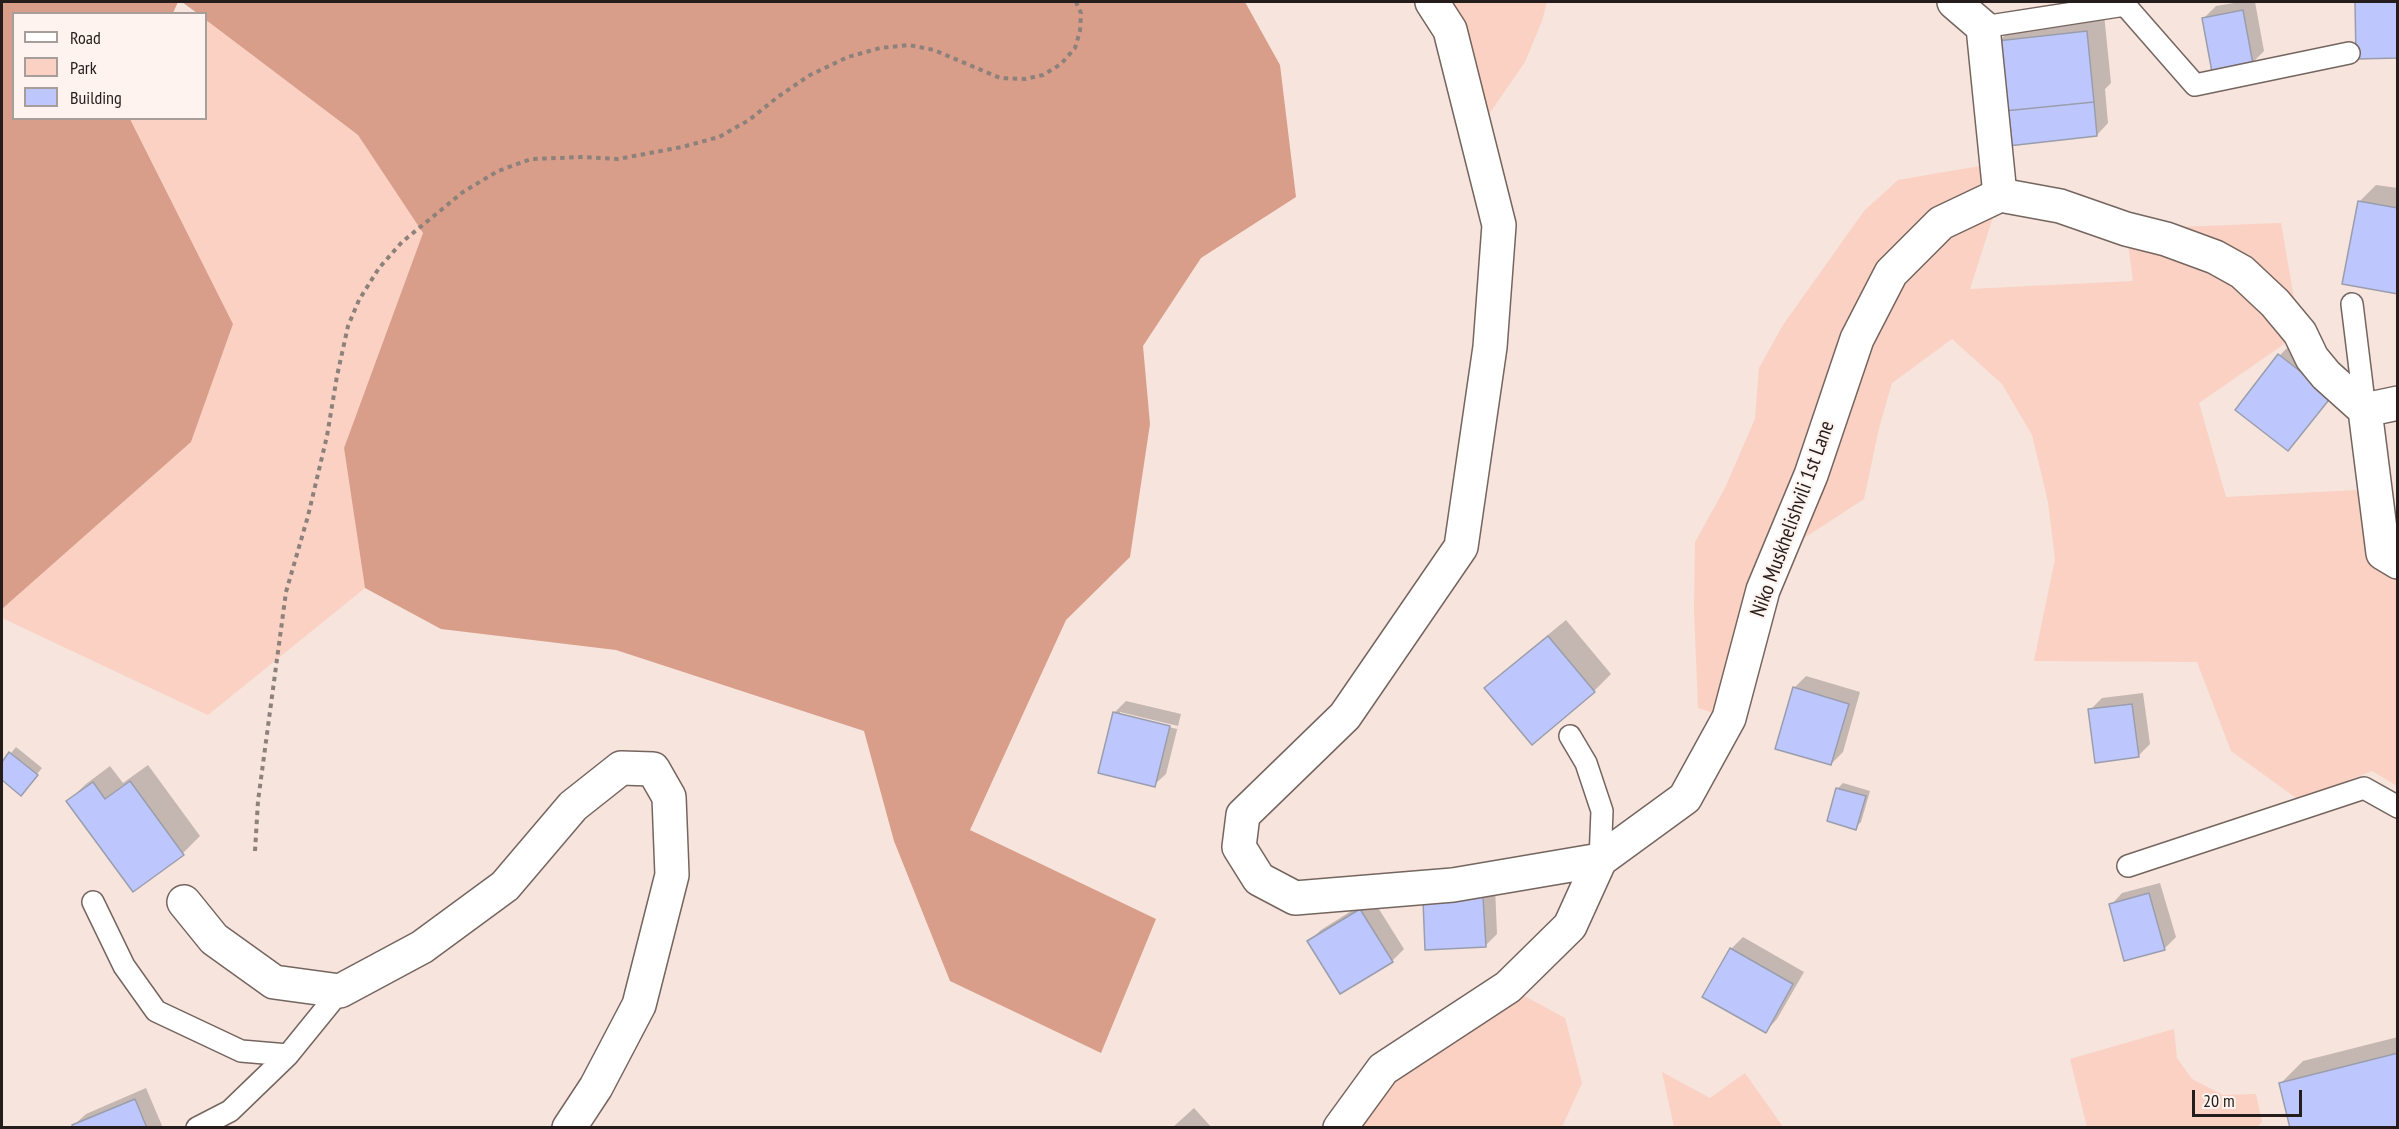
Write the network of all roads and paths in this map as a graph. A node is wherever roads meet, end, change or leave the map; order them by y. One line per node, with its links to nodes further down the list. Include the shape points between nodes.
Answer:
1 (1076, 2): 13 (path, via 1081,13 1075,48 1061,64 1043,75 1025,80 1000,78 934,50 909,45 880,48 848,57 810,75 719,137 618,159 531,159 498,171 463,192 402,242 359,300 346,336 327,436 286,592)
2 (1432, 2): 14 (street, via 1450,30 1499,225 1490,347 1461,547 1345,716 1243,815 1239,847 1259,879 1295,898 1454,885)
3 (1954, 2): 4 (street)
4 (1983, 27): 5 (lane, via 2125,5 2195,85); 6 (street)
5 (2349, 52)
6 (2000, 195): 9 (street, via 2060,206 2166,239 2215,257 2242,272 2300,333 2326,375); 14 (street, Niko Muskhelishvili 1st Lane, via 1941,223 1891,273 1857,339 1811,475 1763,590 1729,718 1685,798)
7 (2352, 304): 9 (lane)
8 (2397, 403): 9 (street)
9 (2365, 410): 10 (street, via 2384,553)
10 (2397, 562)
11 (1570, 736): 14 (lane, via 1586,763 1602,811)
12 (2397, 807): 15 (lane, via 2364,788)
13 (255, 851)
14 (1600, 860): 22 (street, Niko Muskhelishvili 1st Lane, via 1570,926 1508,987 1383,1069)
15 (2128, 866)
16 (93, 902): 19 (lane, via 124,966 156,1011 241,1051)
17 (184, 902): 18 (street, via 214,939 274,982)
18 (340, 991): 19 (lane); 21 (street, via 422,947 505,886 573,806 621,768 653,769 669,797 672,875 639,1005 596,1087)
19 (288, 1055): 20 (lane, via 230,1111)
20 (197, 1128)
21 (569, 1128)
22 (1340, 1128)

